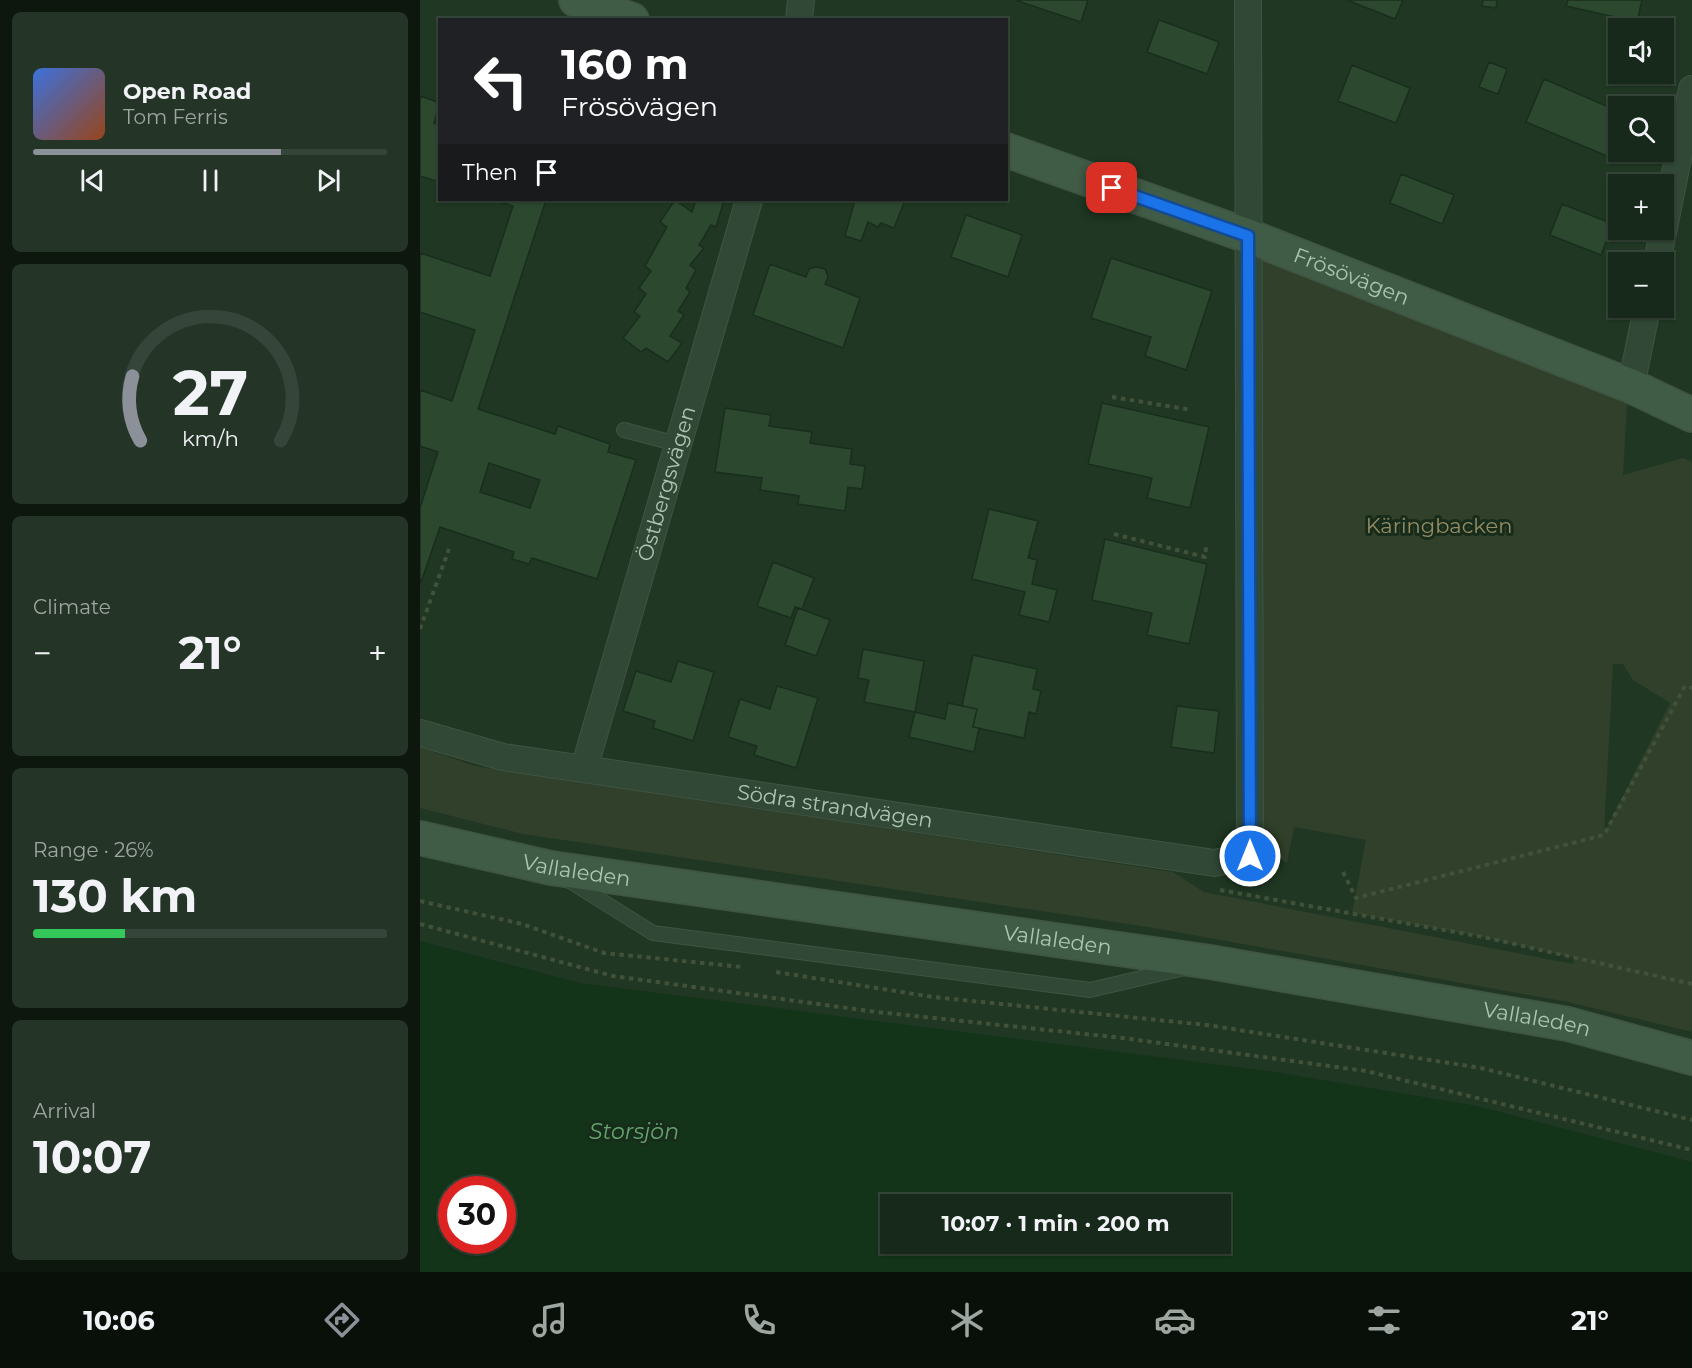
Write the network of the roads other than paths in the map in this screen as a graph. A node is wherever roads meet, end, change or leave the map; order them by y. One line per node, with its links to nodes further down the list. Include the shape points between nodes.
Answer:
1 (576, 0): 4 (main road)
2 (801, 0): 5 (street)
3 (1248, 0): 9 (street)
4 (626, 18)
5 (799, 18)
6 (1692, 89): 10 (street)
7 (1008, 151): 9 (main road, Frösövägen)
8 (749, 201): 15 (street, Östbergsvägen)
9 (1248, 236): 12 (main road, Frösövägen); 17 (street, Södra strandvägen, via 1250,856 1214,863)
10 (1659, 252)
11 (1645, 318): 12 (street)
12 (1631, 386): 13 (main road, Frösövägen)
13 (1692, 415)
14 (624, 430): 15 (lane)
15 (677, 444): 17 (street, Östbergsvägen)
16 (420, 733): 17 (street, Södra strandvägen, via 503,757)
17 (584, 770)
18 (420, 838): 19 (main road, Vallaleden)
19 (551, 868): 20 (main road, Vallaleden); 20 (lane, via 653,933 1090,990)
20 (1210, 962): 21 (main road, Vallaleden, via 1568,1024)
21 (1692, 1058)

